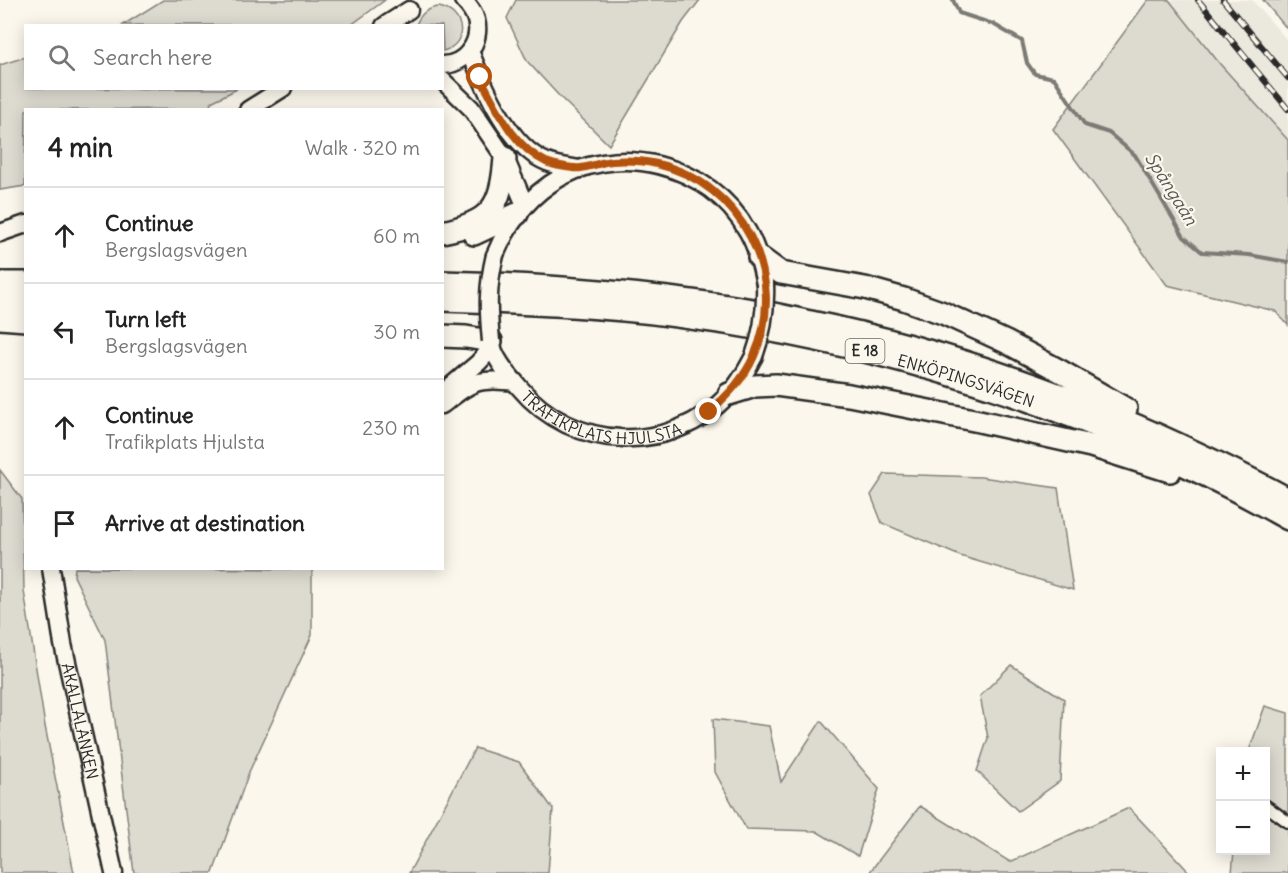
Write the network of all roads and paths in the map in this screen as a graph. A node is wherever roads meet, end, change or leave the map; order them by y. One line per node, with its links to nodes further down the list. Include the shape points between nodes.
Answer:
1 (463, 0): 4 (main road)
2 (485, 0): 4 (main road)
3 (411, 12): 5 (main road)
4 (476, 19): 6 (main road, via 476,41)
5 (388, 24)
6 (470, 51): 7 (main road, via 460,60); 12 (main road, via 505,124 520,141 548,163)
7 (444, 65)
8 (444, 82): 11 (main road, via 471,108)
9 (281, 90): 10 (main road)
10 (251, 108)
11 (504, 158): 13 (main road); 15 (highway, via 503,184 491,211 474,222)
12 (580, 169): 13 (main road, TRAFIKPLATS HJULSTA, via 550,183); 18 (main road, TRAFIKPLATS HJULSTA, via 632,161 679,171 718,194 734,211)
13 (521, 209): 17 (highway, via 479,232); 27 (main road, TRAFIKPLATS HJULSTA, bridge, via 495,255 488,300)
14 (24, 225): 16 (main road)
15 (444, 232)
16 (0, 233)
17 (444, 242)
18 (759, 257): 30 (main road, TRAFIKPLATS HJULSTA, bridge, via 765,284 764,321 754,356); 32 (highway, via 781,273 865,288 943,313 1062,372)
19 (24, 282): 21 (highway)
20 (444, 282): 32 (highway, ENKÖPINGSVÄGEN / E 18, via 658,296 755,310 862,333 1009,376)
21 (1, 289): 22 (highway)
22 (24, 299)
23 (444, 300): 34 (highway, ENKÖPINGSVÄGEN / E 18, via 676,315 882,355 955,376 1136,441)
24 (0, 318): 25 (highway)
25 (24, 320)
26 (444, 336): 27 (highway, via 466,337)
27 (491, 345): 28 (main road, TRAFIKPLATS HJULSTA); 29 (main road, via 478,363)
28 (515, 382): 30 (main road, TRAFIKPLATS HJULSTA, via 554,418 592,434 616,438 640,438 687,425); 31 (main road, via 482,380)
29 (444, 391)
30 (729, 394): 34 (highway, via 776,385 968,419 1091,446)
31 (444, 404)
32 (1204, 455): 33 (highway, ENKÖPINGSVÄGEN / E 18)
33 (1288, 499)
34 (1263, 504): 35 (highway, ENKÖPINGSVÄGEN / E 18)
35 (1288, 519)
36 (51, 570): 39 (main road, AKALLALÄNKEN, via 63,644)
37 (1270, 809): 38 (street)
38 (1288, 822)
39 (114, 873)

